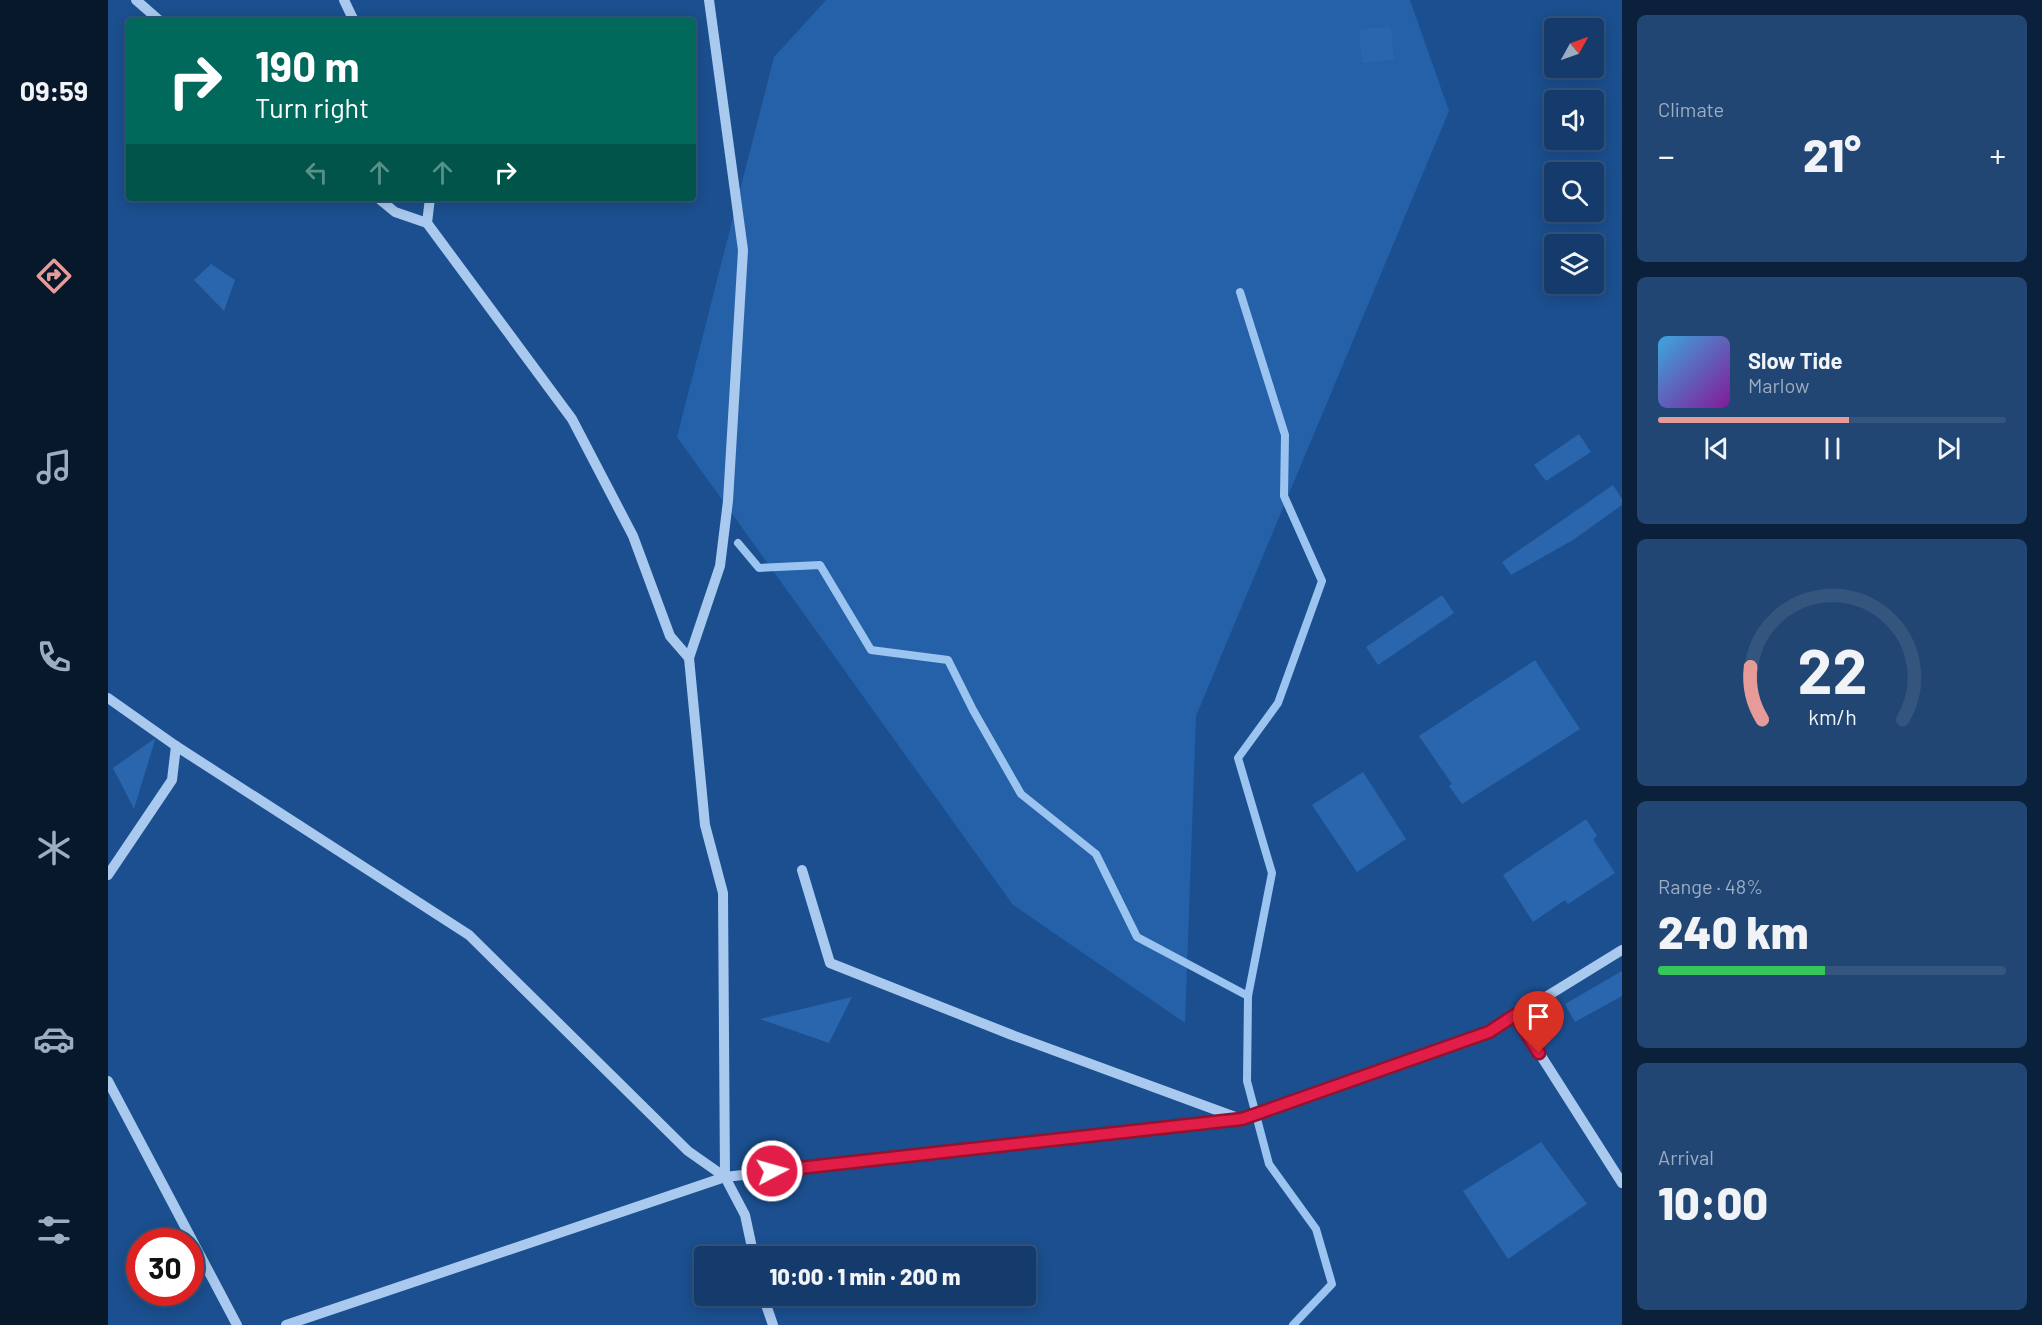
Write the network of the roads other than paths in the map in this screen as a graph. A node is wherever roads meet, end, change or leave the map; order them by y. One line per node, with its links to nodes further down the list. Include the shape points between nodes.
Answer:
1 (136, 0): 4 (street)
2 (344, 0): 5 (street)
3 (709, 0): 9 (street, via 743,250 728,501 720,566)
4 (157, 18)
5 (353, 18)
6 (382, 201): 8 (street, via 395,212)
7 (430, 201): 8 (street)
8 (427, 224): 9 (street, via 572,419 633,536 670,636)
9 (689, 658): 18 (street, via 705,825 723,893)
10 (108, 698): 11 (street)
11 (176, 746): 13 (street, via 172,780); 18 (street, via 469,935 688,1151)
12 (802, 870): 17 (street, via 830,963)
13 (108, 875)
14 (1622, 950): 15 (street)
15 (1515, 1015): 17 (street, via 1489,1032); 19 (street)
16 (108, 1081): 22 (street)
17 (1242, 1119): 18 (street)
18 (725, 1177): 20 (street, via 745,1215); 23 (street)
19 (1622, 1183)
20 (752, 1246)
21 (766, 1306): 24 (street)
22 (237, 1325)
23 (286, 1325)
24 (773, 1325)

